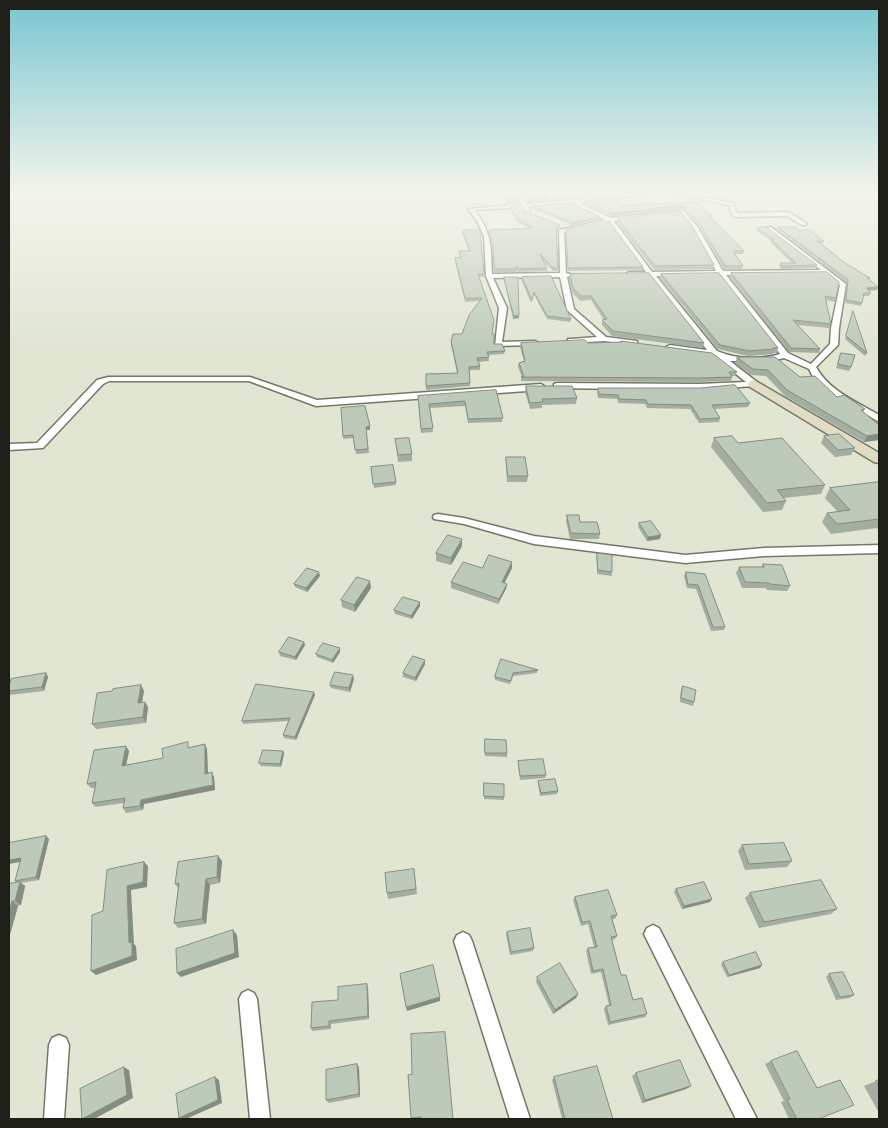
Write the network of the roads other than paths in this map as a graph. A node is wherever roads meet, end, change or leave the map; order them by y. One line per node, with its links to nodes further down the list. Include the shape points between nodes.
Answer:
1 (488, 244): 12 (street)
2 (562, 244): 10 (street)
3 (628, 244): 8 (street)
4 (704, 244): 6 (street)
5 (790, 244): 7 (street)
6 (720, 272): 7 (street); 8 (street); 19 (street)
7 (827, 272): 20 (street, via 843,284 834,345)
8 (650, 273): 9 (street); 18 (street)
9 (621, 274)
10 (563, 275): 11 (street); 12 (street); 13 (street, via 571,310)
11 (582, 275)
12 (490, 276): 15 (street, via 503,308 498,344)
13 (604, 340): 14 (street); 16 (street)
14 (560, 342)
15 (542, 343)
16 (641, 344)
17 (659, 346): 18 (street)
18 (714, 353): 19 (street, via 729,359 772,359); 21 (street)
19 (785, 355): 20 (street)
20 (812, 367): 22 (street, via 822,383)
21 (754, 384): 23 (street, via 522,387 316,403 250,379 108,379 100,382 40,446); 24 (street)
22 (879, 419)
23 (9, 447)
24 (879, 459)
25 (438, 517): 26 (street, via 534,540 685,559 764,552)
26 (879, 549)
27 (653, 934): 34 (street)
28 (463, 941): 33 (street)
29 (248, 999): 32 (street)
30 (59, 1046): 31 (street)
31 (54, 1119)
32 (260, 1119)
33 (520, 1119)
34 (747, 1119)

